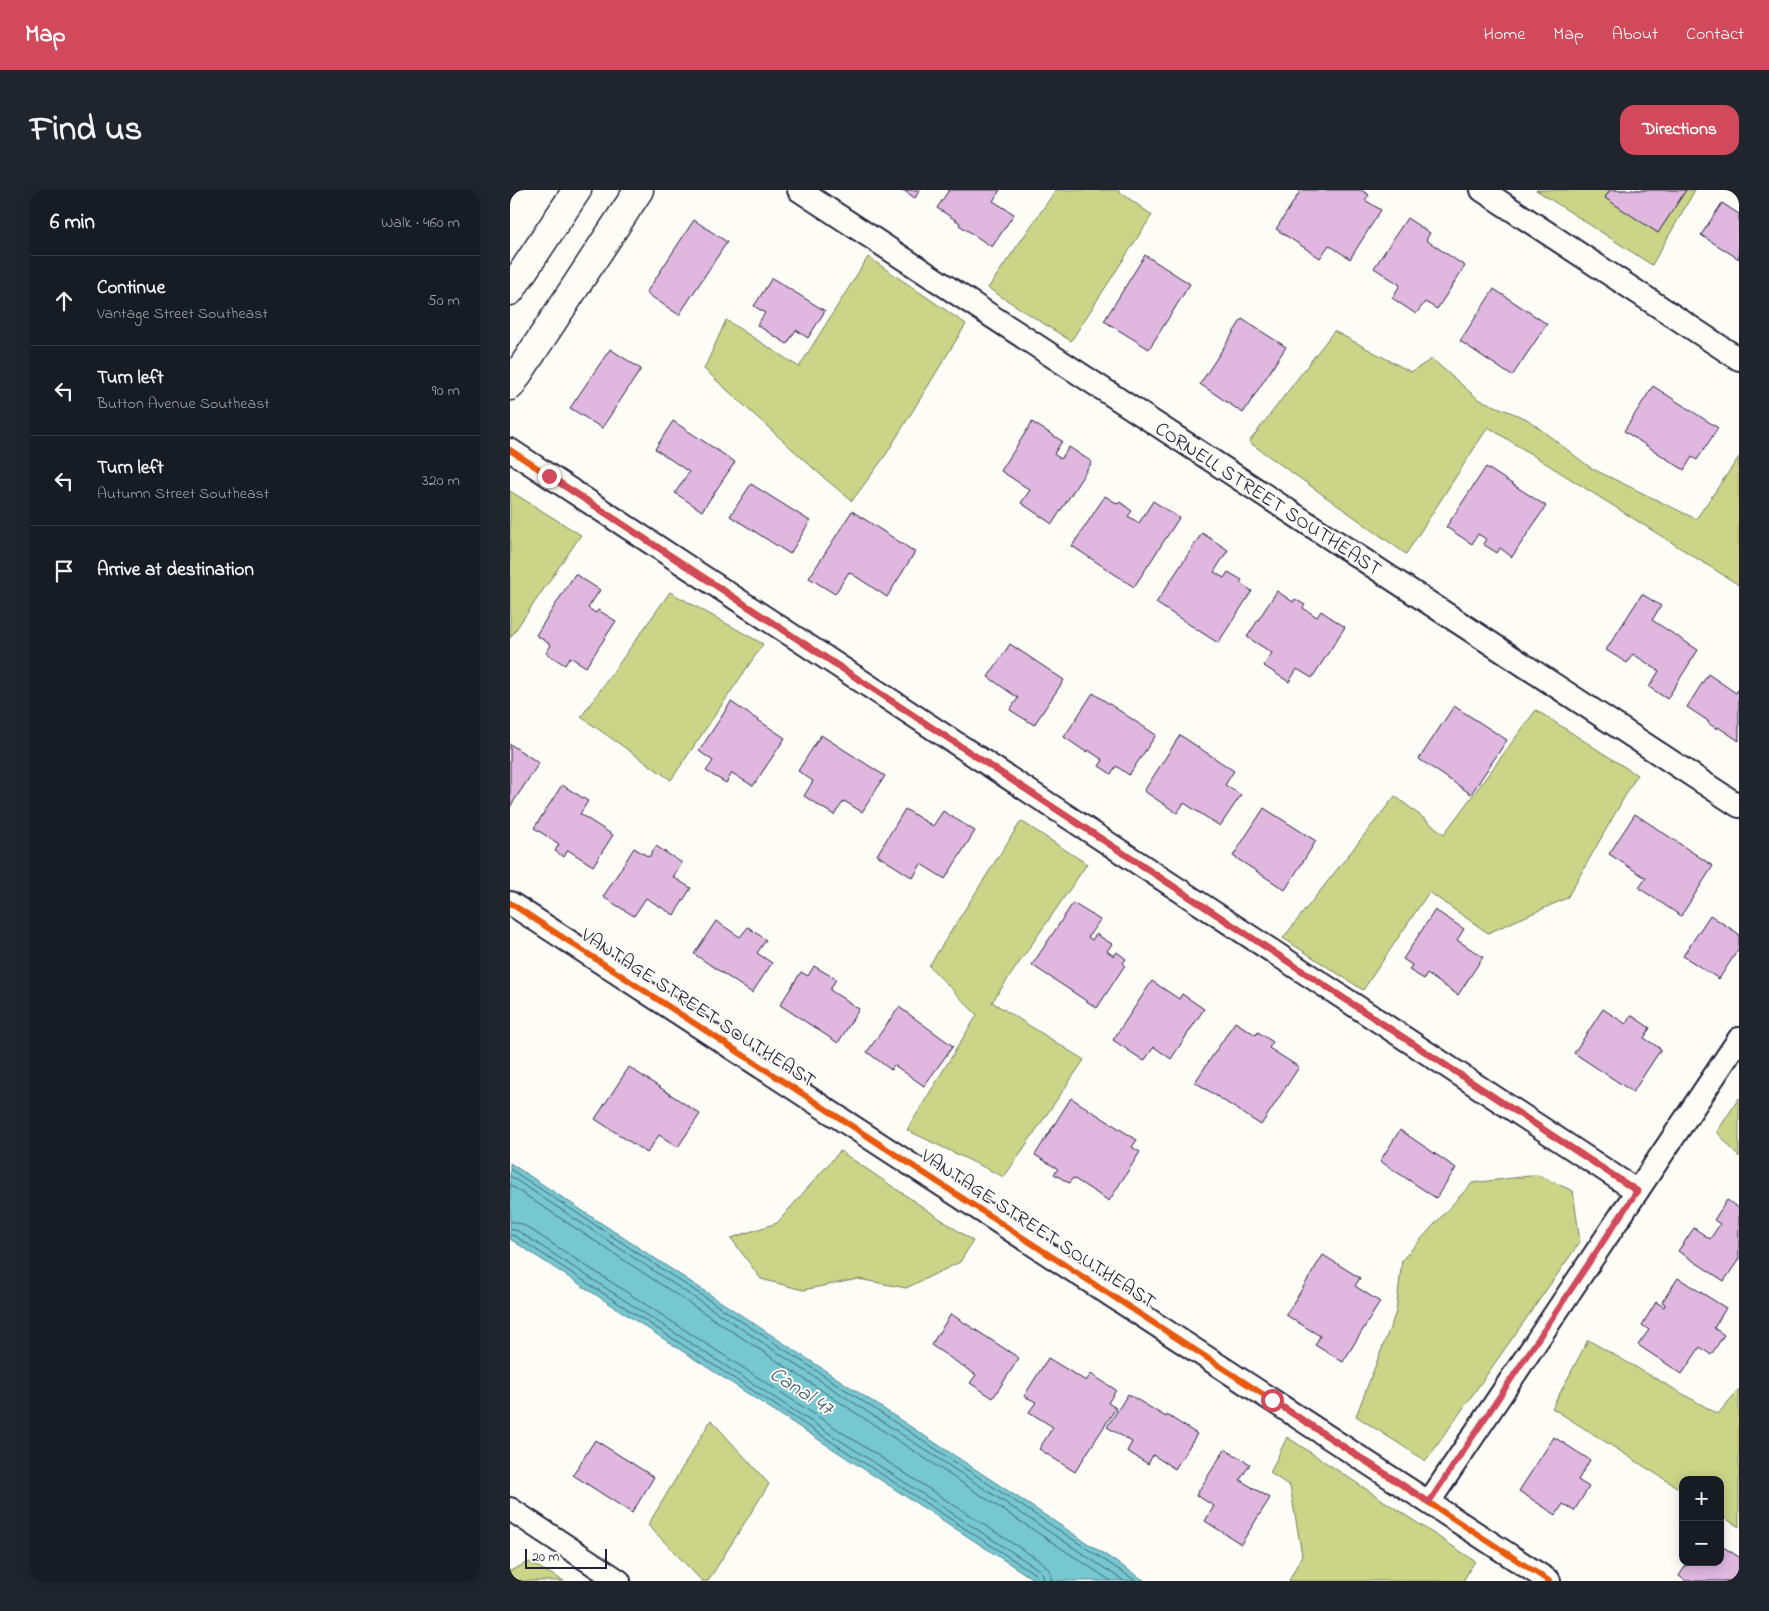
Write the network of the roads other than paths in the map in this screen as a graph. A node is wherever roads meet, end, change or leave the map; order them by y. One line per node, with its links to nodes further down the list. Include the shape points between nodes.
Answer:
1 (577, 190): 5 (street)
2 (639, 190): 7 (street)
3 (799, 190): 9 (street, CORNELL STREET SOUTHEAST)
4 (1482, 190): 6 (street)
5 (510, 291)
6 (1739, 359)
7 (510, 386)
8 (510, 450): 12 (street)
9 (1739, 806)
10 (510, 903): 13 (street, VANTAGE STREET SOUTHEAST)
11 (1739, 1039): 12 (street)
12 (1637, 1191): 13 (street)
13 (1429, 1502): 16 (street, VANTAGE STREET SOUTHEAST)
14 (510, 1510): 15 (street)
15 (619, 1581)
16 (1549, 1581)

